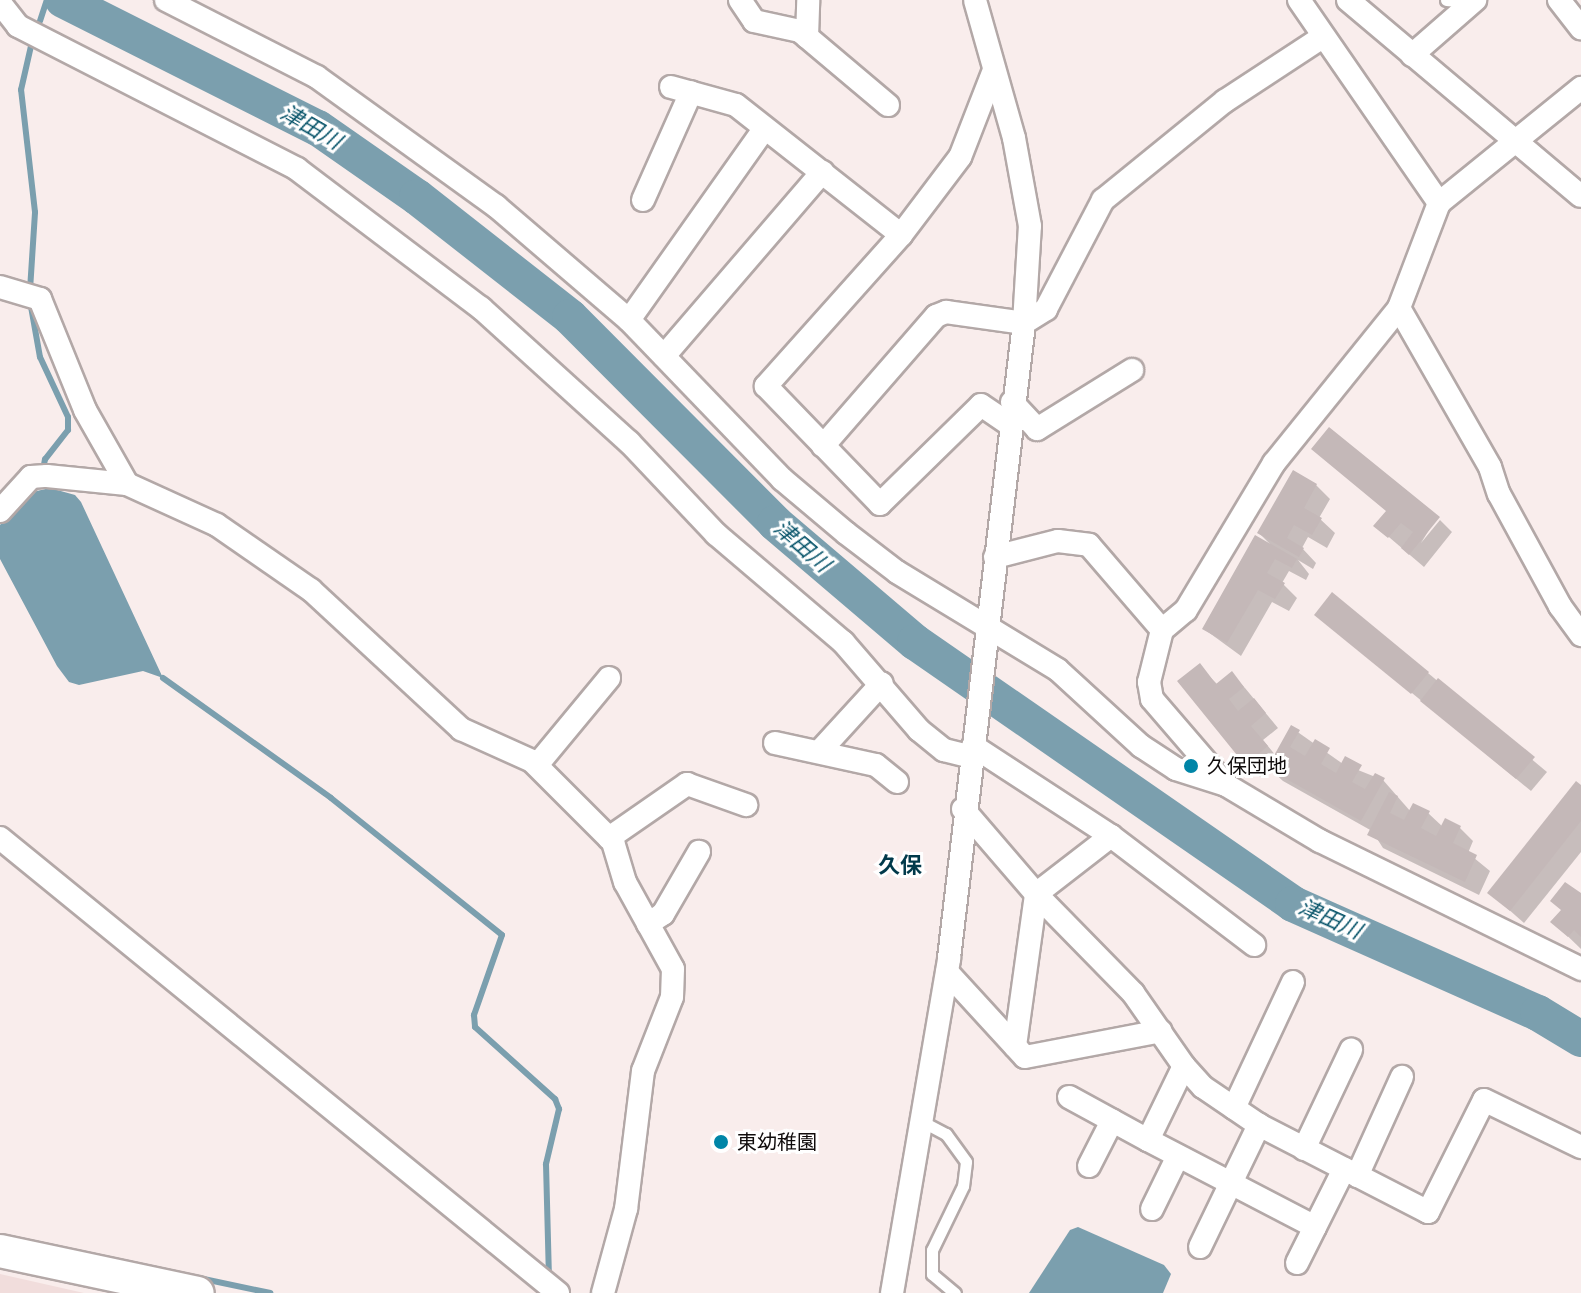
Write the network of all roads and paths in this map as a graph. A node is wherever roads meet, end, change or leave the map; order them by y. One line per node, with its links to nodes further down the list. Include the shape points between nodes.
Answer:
1 (166, 0): 27 (street, via 317,77 496,206)
2 (740, 0): 12 (street, via 754,21)
3 (808, 0): 12 (street)
4 (975, 0): 15 (street)
5 (1299, 0): 13 (street)
6 (1348, 0): 14 (street)
7 (1446, 0): 9 (lane)
8 (1559, 0): 11 (street)
9 (1473, 1): 14 (street)
10 (0, 3): 40 (street, via 18,26 297,169 470,299 557,373 716,534 843,642)
11 (1581, 28)
12 (807, 37): 17 (street)
13 (1321, 38): 23 (street); 28 (street, via 1225,101 1103,200 1046,309)
14 (1412, 55): 19 (street)
15 (994, 70): 24 (street, via 960,157); 28 (street, via 1014,138 1030,226)
16 (1581, 88): 19 (street)
17 (888, 105)
18 (765, 128): 20 (street); 22 (street, via 736,105 681,90); 27 (street)
19 (1511, 142): 21 (street); 23 (street)
20 (822, 172): 24 (street); 29 (street)
21 (1581, 196)
22 (643, 200)
23 (1439, 203): 26 (street)
24 (901, 235): 32 (street, via 766,386)
25 (0, 287): 33 (street, via 40,299 85,410)
26 (1399, 308): 37 (street, via 1274,463 1186,610); 38 (street, via 1490,467 1499,494 1560,606)
27 (629, 320): 29 (street)
28 (1024, 323): 31 (street); 32 (street, via 946,312 936,316)
29 (664, 356): 36 (street, via 782,479 846,533)
30 (1132, 370): 31 (street, via 1037,429)
31 (1011, 413): 32 (street, via 981,405 880,504); 35 (street)
32 (823, 446)
33 (127, 484): 34 (street, via 39,476); 44 (street, via 217,525 311,590 461,729)
34 (0, 511)
35 (995, 557): 36 (street); 37 (street, via 1058,541 1089,545)
36 (987, 628): 43 (street); 46 (street, via 1058,670 1099,712 1176,769)
37 (1162, 630): 46 (street, via 1149,682 1152,699)
38 (1581, 635)
39 (609, 678): 44 (street)
40 (882, 683): 42 (street); 43 (street, via 919,730 944,750)
41 (775, 743): 42 (street)
42 (819, 752): 45 (street, via 876,765)
43 (972, 752): 48 (street); 49 (street)
44 (537, 765): 51 (street)
45 (897, 782)
46 (1226, 785): 56 (street, via 1348,855)
47 (746, 805): 51 (street, via 687,784)
48 (963, 809): 53 (street); 57 (street)
49 (1111, 836): 53 (street); 55 (street)
50 (0, 838): 83 (street)
51 (609, 838): 54 (street)
52 (699, 852): 54 (street, via 663,914)
53 (1036, 894): 59 (street, via 1133,993); 60 (street)
54 (648, 924): 84 (street, via 673,969 672,997 643,1071 626,1209)
55 (1254, 945)
56 (1581, 969)
57 (947, 972): 60 (street); 67 (street)
58 (1293, 982): 65 (street)
59 (1161, 1031): 60 (street, via 1025,1057); 62 (street)
60 (1015, 1046)
61 (1351, 1050): 71 (street)
62 (1184, 1066): 65 (street); 69 (street)
63 (1402, 1077): 74 (street)
64 (1069, 1097): 66 (street)
65 (1234, 1108): 68 (street)
66 (1112, 1121): 69 (street); 73 (street)
67 (923, 1122): 85 (street); 86 (lane, via 946,1134 966,1162 963,1186 932,1250 932,1274)
68 (1259, 1125): 71 (street); 75 (street)
69 (1148, 1140): 72 (street)
70 (1581, 1147): 74 (street, via 1484,1100 1428,1212)
71 (1304, 1149): 74 (street)
72 (1178, 1156): 75 (street); 76 (street)
73 (1089, 1166)
74 (1350, 1172): 77 (street)
75 (1229, 1182): 77 (street); 78 (street)
76 (1152, 1209)
77 (1315, 1227): 80 (street)
78 (1200, 1247)
79 (0, 1251): 81 (street)
80 (1297, 1263)
81 (141, 1287): 82 (street)
82 (198, 1293)
83 (558, 1293)
84 (603, 1293)
85 (892, 1293)
86 (955, 1293)

